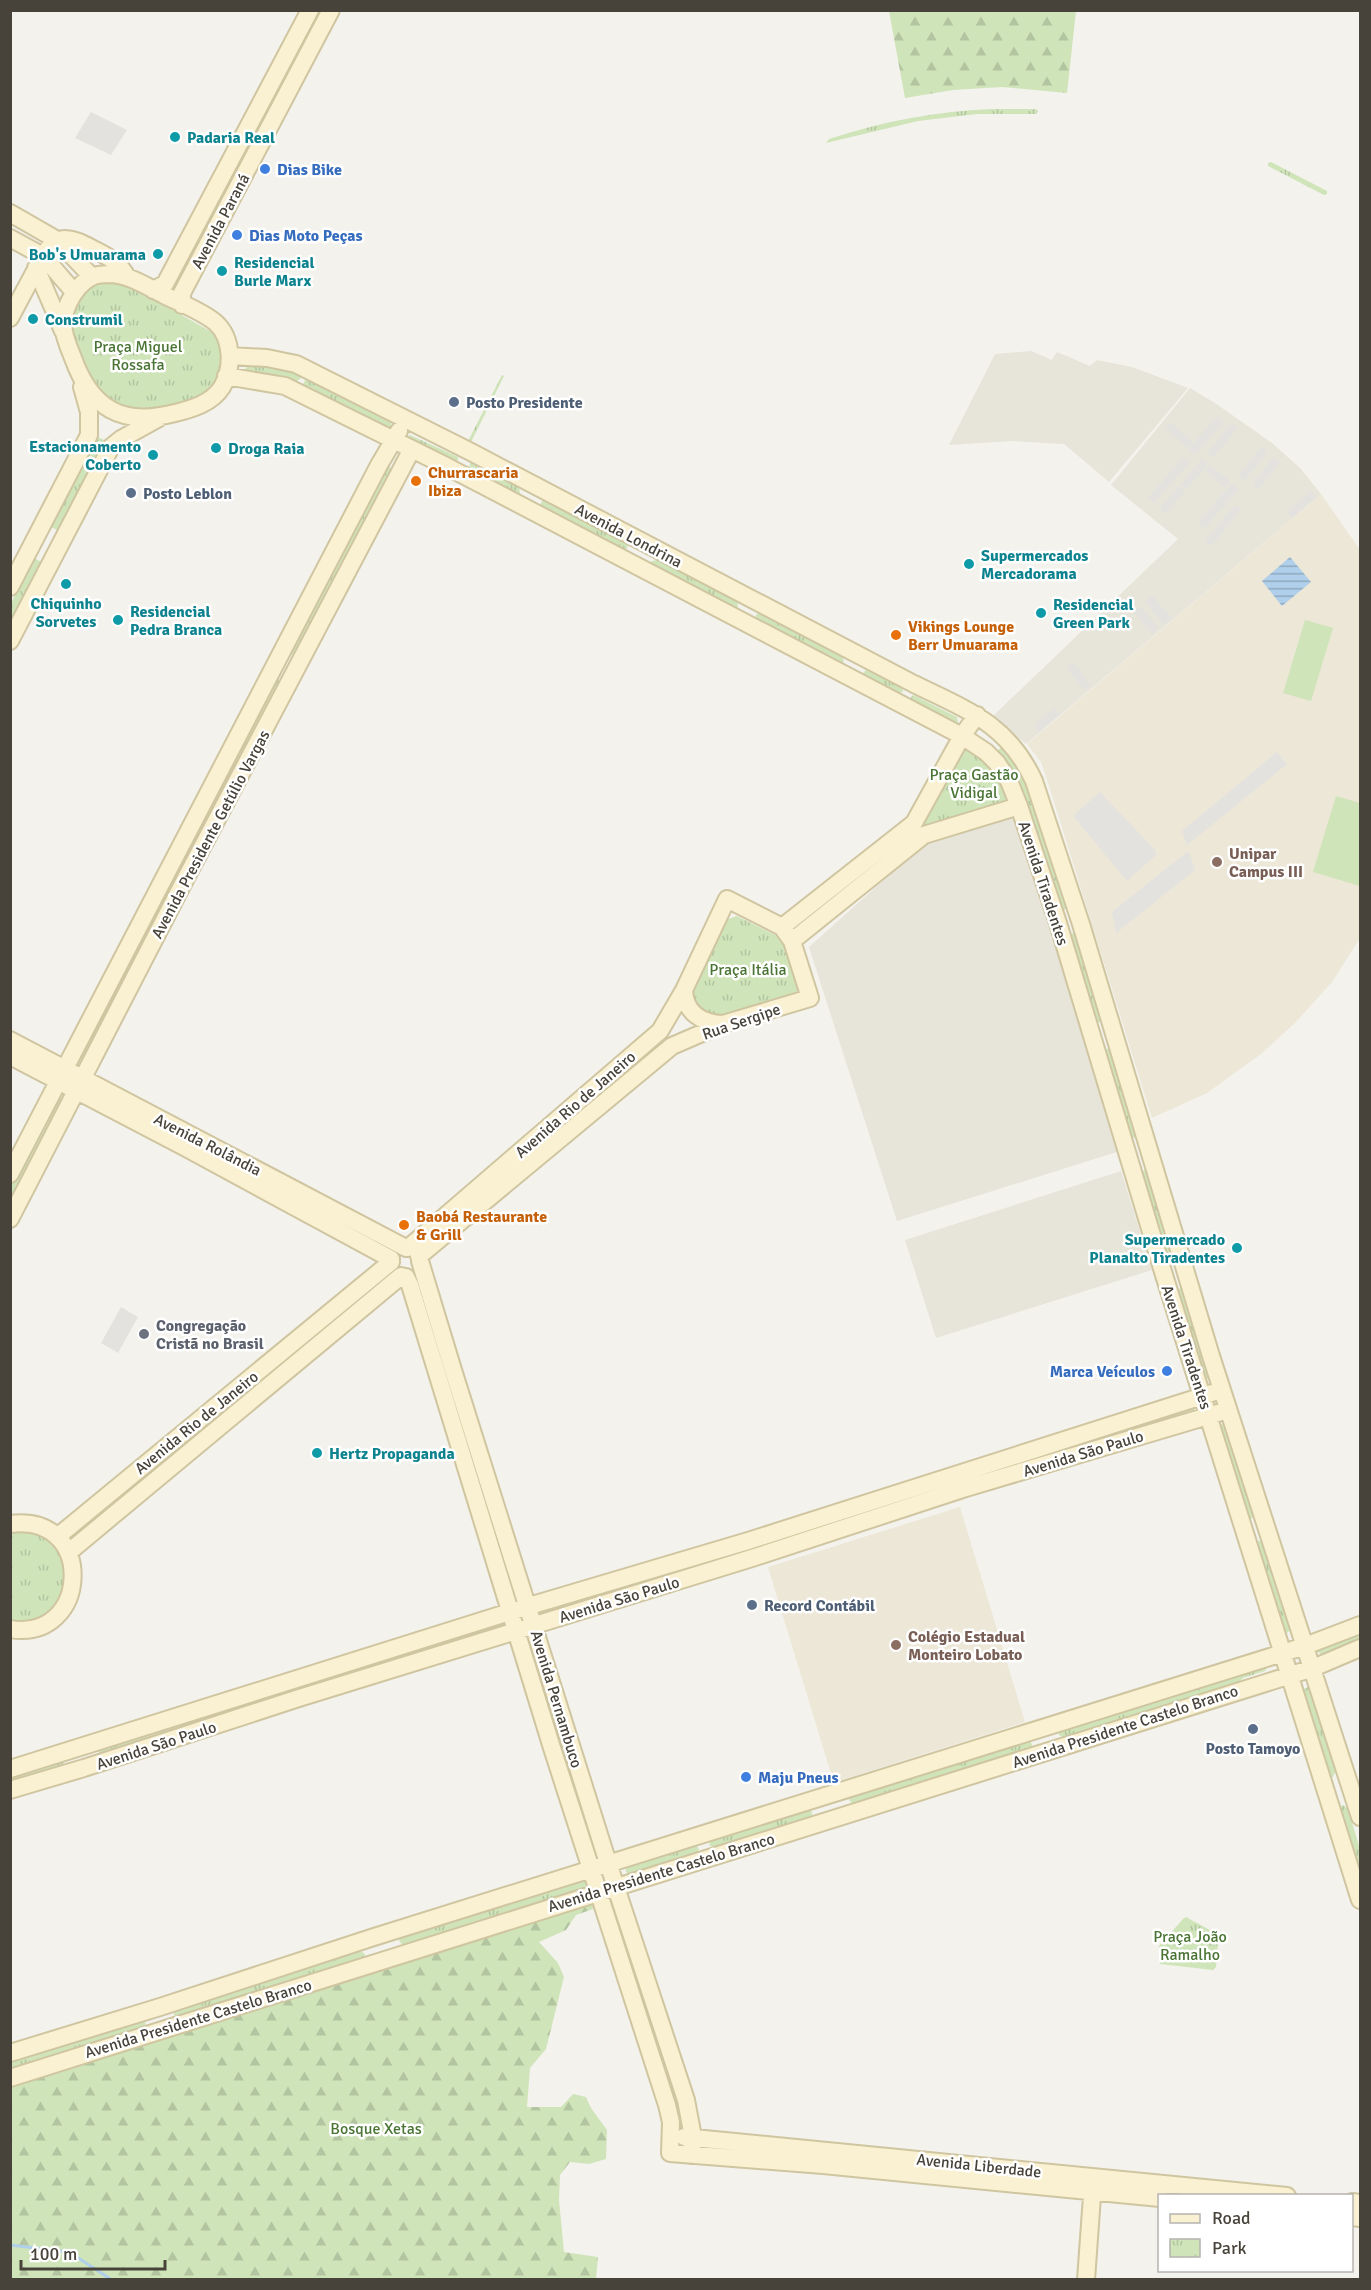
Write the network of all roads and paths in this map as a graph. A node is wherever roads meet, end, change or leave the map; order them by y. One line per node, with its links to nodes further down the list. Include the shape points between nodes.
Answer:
1 (310, 10): 3 (street, Avenida Paraná)
2 (331, 10): 4 (street, Avenida Paraná)
3 (273, 79): 4 (street); 6 (street, Avenida Paraná)
4 (290, 87): 7 (street, Avenida Paraná)
5 (10, 213): 9 (street)
6 (198, 223): 7 (street); 13 (street, Avenida Paraná, via 165,284)
7 (215, 231): 15 (street, Avenida Paraná, via 182,293)
8 (10, 238): 10 (street)
9 (57, 240): 10 (street); 11 (street, via 68,238 86,245 116,261); 12 (street)
10 (40, 262): 14 (street); 16 (street); 17 (street)
11 (127, 276): 12 (street); 13 (street)
12 (92, 277): 14 (street)
13 (153, 290): 15 (street)
14 (74, 292): 17 (street, via 66,310)
15 (182, 305): 18 (street, via 215,323 223,332)
16 (10, 318)
17 (64, 334): 20 (street)
18 (230, 356): 19 (street); 22 (street, Avenida Londrina, via 296,364)
19 (226, 376): 21 (street, via 211,399); 23 (street, Avenida Londrina, via 285,386)
20 (81, 380): 21 (street, via 95,400 112,411 135,417); 29 (street, via 89,412 89,435)
21 (163, 416): 30 (street, via 111,447)
22 (414, 424): 23 (street); 25 (street, Avenida Londrina)
23 (393, 439): 24 (street, Avenida Londrina); 26 (street, Avenida Presidente Getúlio Vargas)
24 (412, 449): 27 (street, Avenida Londrina); 28 (street, Avenida Presidente Getúlio Vargas)
25 (471, 452): 27 (street, via 461,461); 31 (street, Avenida Londrina)
26 (379, 465): 28 (street, via 389,463); 47 (street, Avenida Presidente Getúlio Vargas)
27 (444, 465): 32 (street, Avenida Londrina)
28 (399, 473): 48 (street, Avenida Presidente Getúlio Vargas)
29 (10, 587)
30 (10, 641)
31 (914, 684): 32 (street); 33 (street, Avenida Londrina)
32 (902, 704): 34 (street, Avenida Londrina)
33 (977, 715): 34 (street); 35 (street, Avenida Londrina)
34 (962, 736): 36 (street, Avenida Londrina); 38 (street)
35 (1013, 747): 54 (street, Avenida Tiradentes, via 1034,781 1078,915)
36 (998, 763): 37 (street, Avenida Tiradentes)
37 (1019, 806): 38 (street); 55 (street, Avenida Tiradentes)
38 (919, 829): 39 (street); 40 (street)
39 (782, 927): 40 (street); 41 (street, Avenida Rio de Janeiro, via 727,899)
40 (792, 941): 42 (street, Rua Sergipe, via 810,998)
41 (684, 990): 42 (street, via 694,1014 705,1022); 43 (street, Avenida Rio de Janeiro)
42 (723, 1024): 45 (street, Rua Sergipe)
43 (660, 1031): 45 (street); 51 (street, Avenida Rio de Janeiro)
44 (10, 1040): 47 (street, Avenida Rolândia)
45 (672, 1046): 51 (street, Avenida Rio de Janeiro)
46 (10, 1056): 47 (street, Avenida Rolândia)
47 (62, 1076): 48 (street, Avenida Rolândia); 49 (street, Avenida Presidente Getúlio Vargas)
48 (80, 1085): 50 (street, Avenida Presidente Getúlio Vargas); 51 (street, Avenida Rolândia); 52 (street, Avenida Rolândia)
49 (10, 1174)
50 (10, 1220)
51 (413, 1253): 52 (street, via 395,1252); 53 (street, via 415,1274); 61 (street, Avenida Pernambuco)
52 (391, 1260): 53 (street, via 393,1270); 59 (street, Avenida Rio de Janeiro)
53 (403, 1277): 60 (street, Avenida Rio de Janeiro); 62 (street, Avenida Pernambuco, via 410,1285)
54 (1223, 1389): 55 (street, Avenida São Paulo); 56 (street, Avenida Tiradentes)
55 (1203, 1396): 57 (street, Avenida Tiradentes); 61 (street, Avenida São Paulo, via 748,1541)
56 (1229, 1410): 57 (street, Avenida São Paulo); 69 (street, Avenida Tiradentes)
57 (1209, 1416): 64 (street, Avenida São Paulo, via 966,1488); 71 (street, Avenida Tiradentes)
58 (10, 1524): 59 (street, via 31,1523)
59 (57, 1537): 60 (street)
60 (69, 1552): 66 (street, via 74,1576 69,1600 53,1619)
61 (529, 1606): 62 (street, Avenida São Paulo); 64 (street, Avenida Pernambuco)
62 (510, 1612): 67 (street, Avenida Pernambuco); 76 (street, Avenida São Paulo)
63 (1360, 1624): 69 (street, Avenida Presidente Castelo Branco)
64 (534, 1625): 67 (street, Avenida São Paulo); 81 (street, Avenida Pernambuco)
65 (10, 1629): 66 (street)
66 (31, 1629): 68 (street)
67 (515, 1631): 77 (street, Avenida São Paulo); 82 (street, Avenida Pernambuco)
68 (10, 1636)
69 (1305, 1646): 71 (street, Avenida Presidente Castelo Branco); 73 (street, Avenida Tiradentes)
70 (1360, 1648): 73 (street, Avenida Presidente Castelo Branco)
71 (1284, 1652): 72 (street, Avenida Presidente Castelo Branco); 74 (street, Avenida Tiradentes)
72 (1260, 1660): 75 (street, via 1270,1669); 79 (street, Avenida Presidente Castelo Branco)
73 (1313, 1668): 74 (street, Avenida Presidente Castelo Branco); 78 (street, Avenida Tiradentes)
74 (1290, 1674): 75 (street, Avenida Presidente Castelo Branco); 85 (street, Avenida Tiradentes)
75 (1265, 1682): 80 (street, Avenida Presidente Castelo Branco)
76 (10, 1769)
77 (10, 1790)
78 (1360, 1817)
79 (700, 1834): 80 (street); 81 (street, Avenida Presidente Castelo Branco)
80 (707, 1858): 83 (street, Avenida Presidente Castelo Branco)
81 (608, 1863): 82 (street, Avenida Presidente Castelo Branco); 83 (street, Avenida Pernambuco)
82 (590, 1869): 84 (street, Avenida Pernambuco); 88 (street, Avenida Presidente Castelo Branco)
83 (616, 1887): 84 (street, Avenida Presidente Castelo Branco); 86 (street, Avenida Pernambuco)
84 (598, 1893): 87 (street, Avenida Pernambuco); 89 (street, Avenida Presidente Castelo Branco)
85 (1360, 1900)
86 (634, 1944): 87 (street); 91 (street, Avenida Pernambuco, via 686,2100)
87 (617, 1950): 90 (street, Avenida Pernambuco, via 668,2105)
88 (10, 2054)
89 (10, 2078)
90 (671, 2135): 91 (street, Avenida Liberdade); 92 (street, Avenida Pernambuco)
91 (693, 2137): 93 (street, Avenida Pernambuco); 94 (street, Avenida Liberdade)
92 (670, 2153): 93 (street, Avenida Liberdade)
93 (691, 2155): 94 (street, Avenida Liberdade)
94 (1093, 2184): 95 (street, Avenida Liberdade); 97 (street)
95 (1150, 2192): 96 (street, Avenida Liberdade)
96 (1218, 2194)
97 (1086, 2280)

